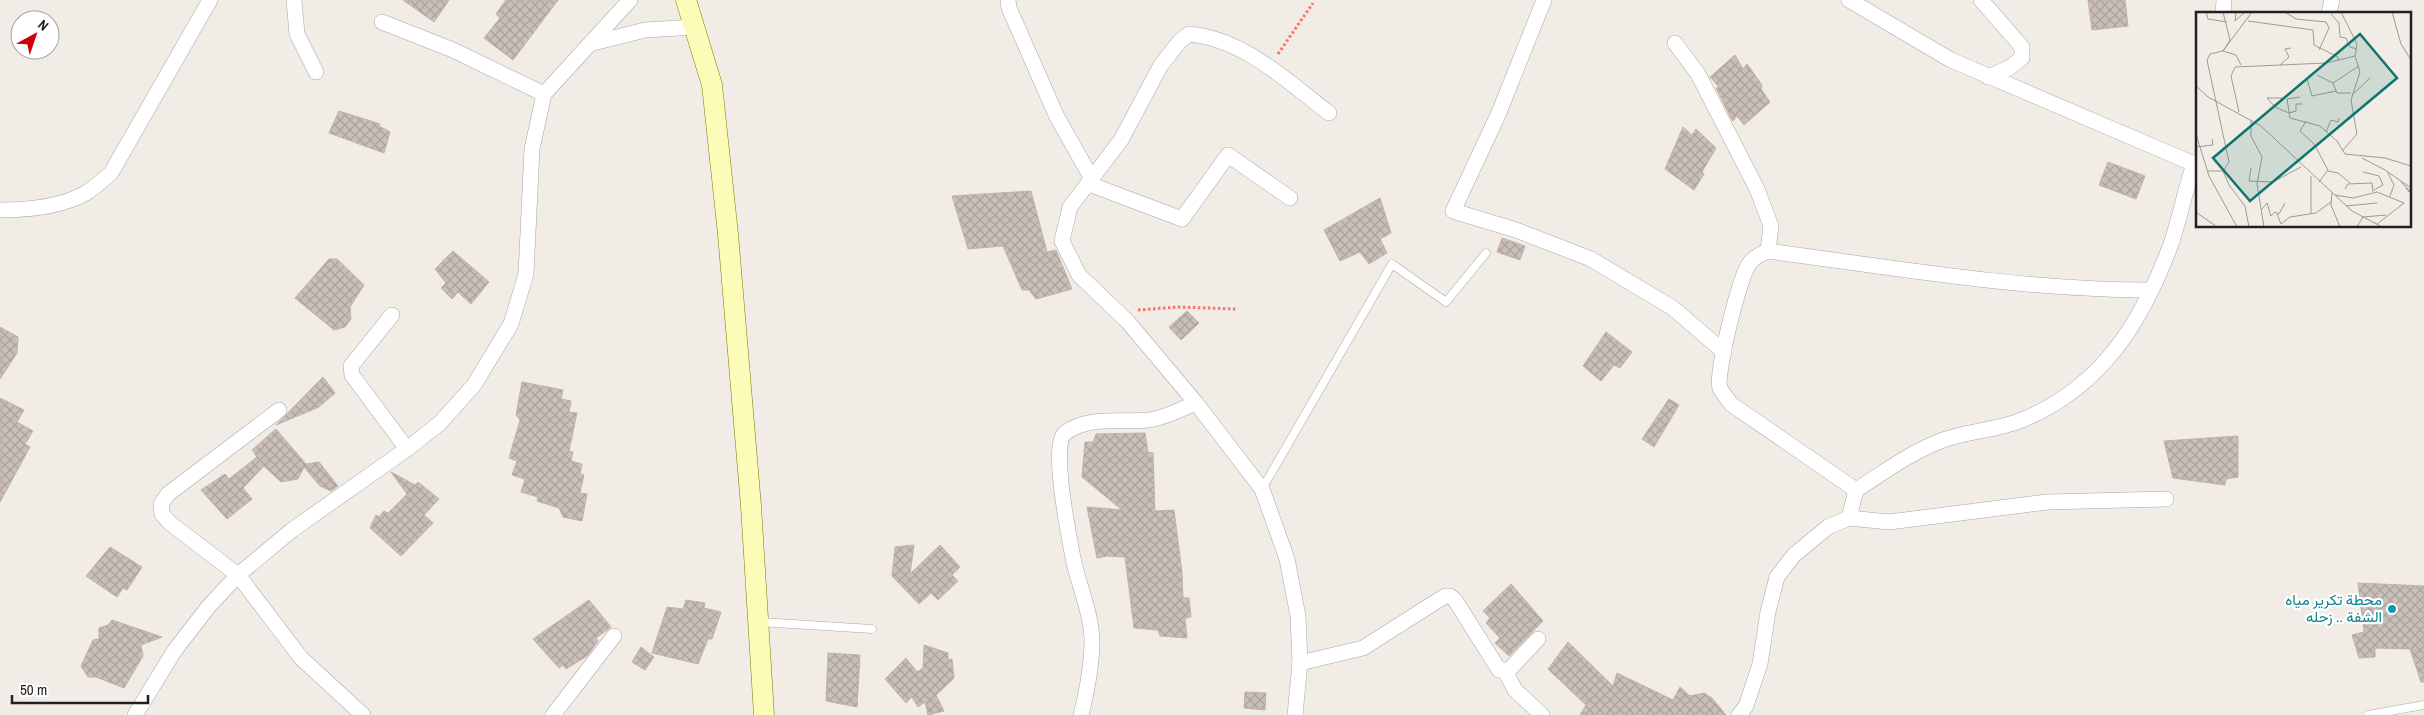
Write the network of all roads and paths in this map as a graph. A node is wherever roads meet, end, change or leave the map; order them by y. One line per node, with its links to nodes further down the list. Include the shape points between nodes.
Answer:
1 (210, 0): 22 (street, via 111,174 86,193 64,201 26,210)
2 (294, 0): 15 (street, via 298,34)
3 (630, 0): 12 (street)
4 (686, 0): 11 (street)
5 (1008, 0): 20 (street, via 1057,117)
6 (1544, 0): 29 (street, via 1498,115 1453,212 1516,230 1591,259 1673,308)
7 (1849, 0): 16 (street, via 1951,60)
8 (1981, 0): 16 (street, via 2022,47 2022,58)
9 (1313, 3): 14 (path)
10 (382, 22): 17 (street, via 453,50)
11 (695, 27): 12 (street, via 645,30); 38 (street, via 712,85 726,214)
12 (592, 42): 17 (street)
13 (1675, 43): 23 (street, via 1698,74 1757,189 1771,226)
14 (1269, 67): 18 (street); 20 (street, via 1254,56 1201,35 1189,34 1161,65 1121,140)
15 (316, 72)
16 (1988, 77): 19 (street)
17 (544, 94): 32 (street, via 532,149 526,274 511,324 474,385 440,423)
18 (1329, 112)
19 (2196, 163): 25 (street, via 2171,243)
20 (1091, 182): 21 (street, via 1182,220 1228,156); 27 (street, via 1070,208 1062,241 1079,275)
21 (1290, 198)
22 (0, 210)
23 (1768, 251): 25 (street, via 1986,280); 29 (street, via 1748,265)
24 (1486, 253): 33 (lane, via 1446,302 1392,264)
25 (2151, 290): 34 (street, via 2129,333 2105,363 2064,396 2022,420 1939,441 1905,458)
26 (1236, 309): 27 (path)
27 (1115, 310): 30 (street)
28 (392, 315): 32 (street, via 350,366 352,375)
29 (1724, 352): 34 (street, via 1720,387 1731,404)
30 (1196, 403): 33 (street); 49 (street, via 1151,420 1083,423 1063,434 1059,443 1059,467 1074,562 1089,614 1092,640 1088,687)
31 (279, 410): 37 (street, via 168,494 161,504 162,514 170,523)
32 (407, 449): 37 (street, via 292,530)
33 (1262, 489): 42 (street, via 1287,559 1298,616)
34 (1856, 490): 36 (street)
35 (2166, 499): 36 (street, via 2046,502 1889,522)
36 (1849, 518): 52 (street, via 1828,527 1794,556 1776,578 1760,664 1746,706)
37 (238, 575): 45 (street, via 175,650); 46 (street, via 301,658)
38 (759, 622): 39 (lane); 48 (street)
39 (872, 629)
40 (614, 636): 47 (street)
41 (1538, 639): 43 (street)
42 (1300, 663): 43 (street, via 1363,648 1445,596 1450,596 1499,670); 50 (street)
43 (1505, 671): 51 (street, via 1515,690)
44 (2424, 705): 53 (lane)
45 (135, 715)
46 (363, 715)
47 (553, 715)
48 (764, 715)
49 (1081, 715)
50 (1295, 715)
51 (1542, 715)
52 (1739, 715)
53 (2368, 715)

